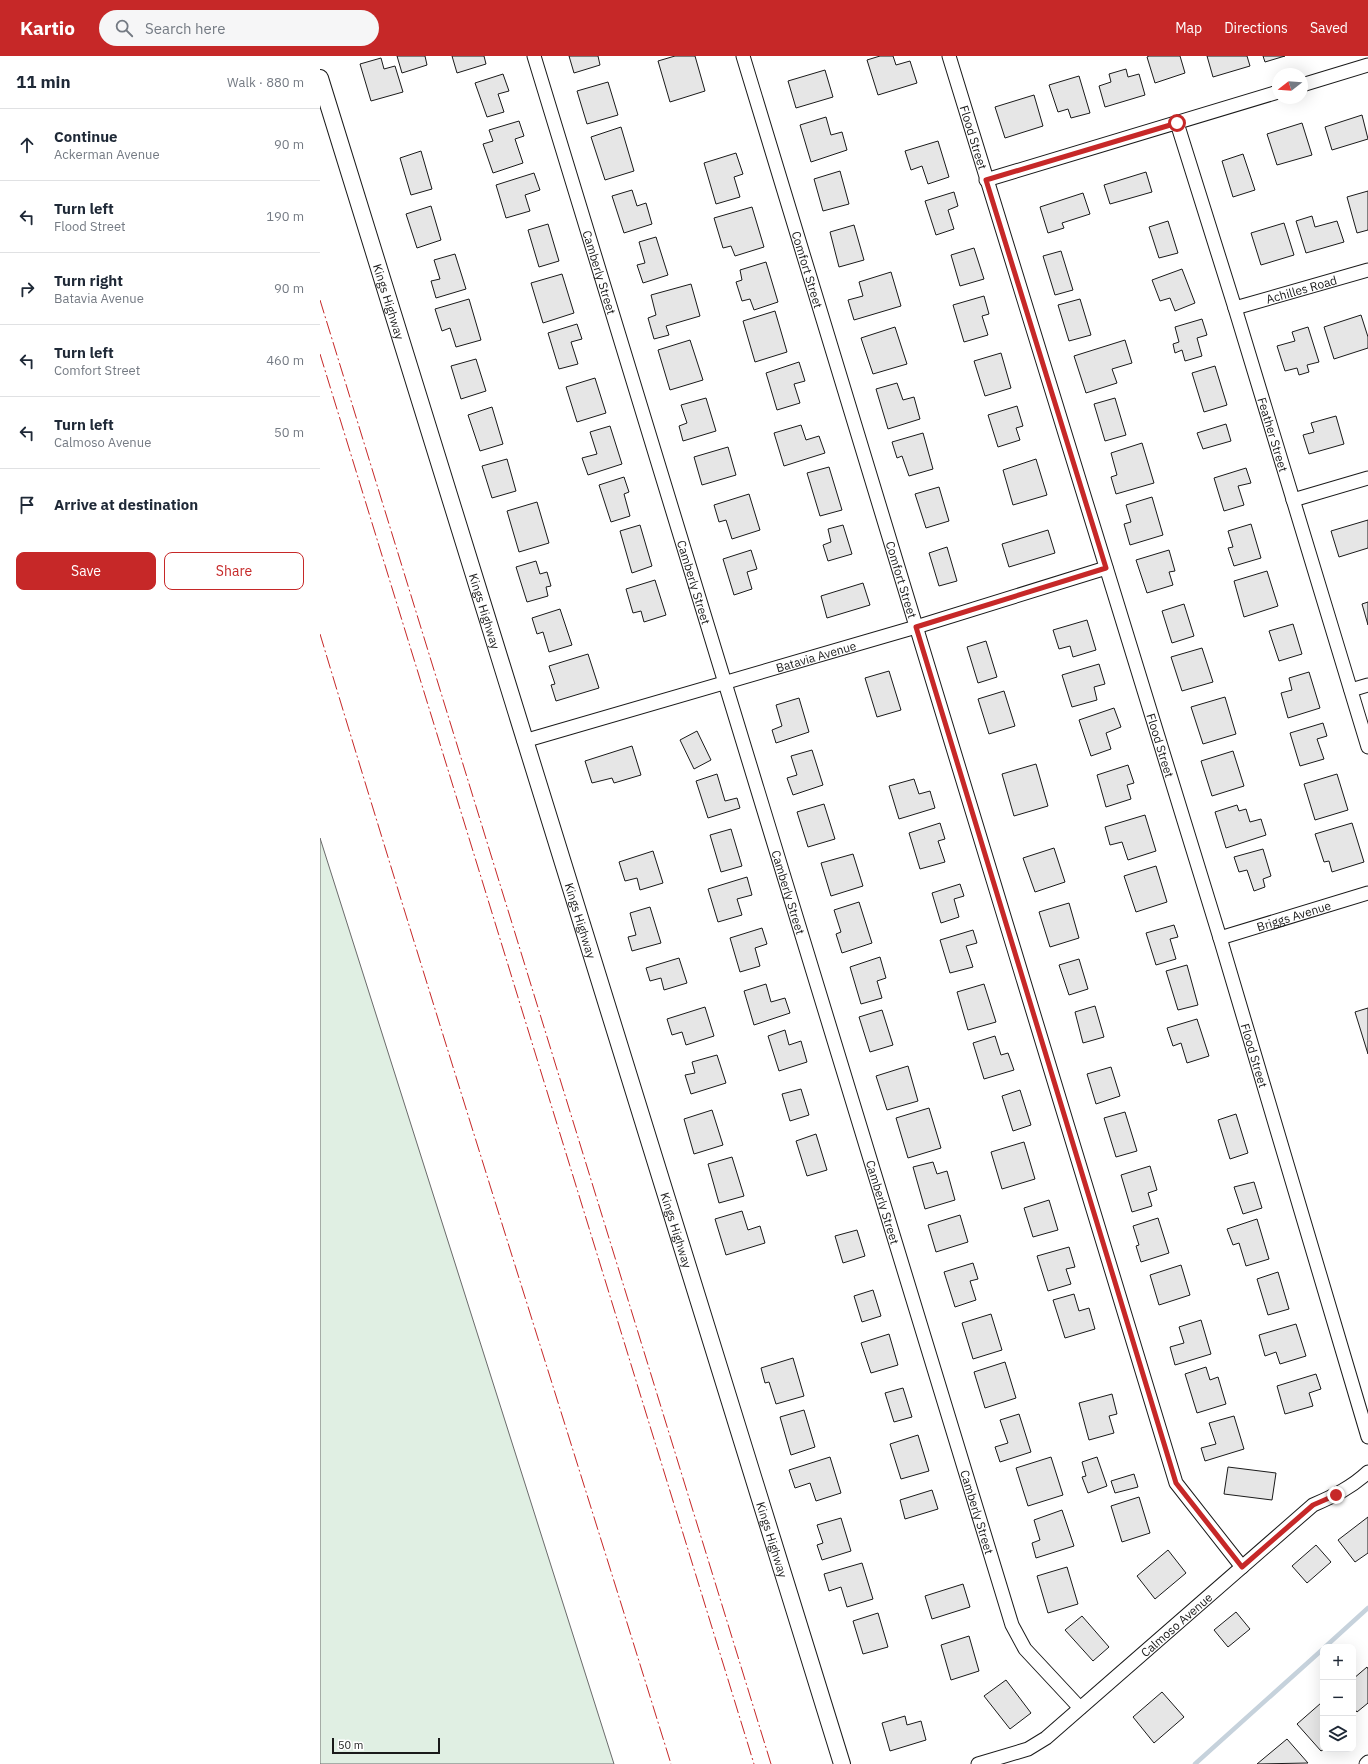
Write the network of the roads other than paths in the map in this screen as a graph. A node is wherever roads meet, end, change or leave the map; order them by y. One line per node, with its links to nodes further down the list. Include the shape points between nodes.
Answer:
1 (534, 56): 16 (street, Camberly Street)
2 (743, 56): 15 (street, Comfort Street)
3 (949, 56): 9 (street, Flood Street)
4 (1368, 65): 6 (street)
5 (320, 78): 19 (street, Kings Highway)
6 (1308, 83)
7 (1272, 94): 8 (street)
8 (1177, 123): 9 (street); 11 (street, Feather Street)
9 (986, 180): 14 (street, Flood Street)
10 (1368, 270): 11 (street, Achilles Road)
11 (1235, 308): 13 (street, Feather Street)
12 (1368, 478): 13 (street)
13 (1293, 500): 18 (street, Feather Street)
14 (1106, 568): 15 (street, Batavia Avenue); 22 (street, Flood Street)
15 (916, 627): 16 (street, Batavia Avenue); 25 (street, Comfort Street, via 1176,1483)
16 (725, 683): 19 (street, Batavia Avenue); 26 (street, Camberly Street, via 1012,1625 1025,1649)
17 (1368, 685): 18 (street)
18 (1351, 690): 20 (street, Feather Street)
19 (524, 741): 27 (street, Kings Highway)
20 (1368, 747)
21 (1368, 893): 22 (street, Briggs Avenue)
22 (1220, 938): 23 (street, Flood Street)
23 (1368, 1436)
24 (1368, 1472): 25 (street, Calmoso Avenue, via 1355,1484 1313,1505)
25 (1242, 1567): 26 (street, Calmoso Avenue)
26 (1080, 1708): 28 (street, Calmoso Avenue, via 1046,1738 1028,1749)
27 (842, 1764)
28 (978, 1764)

